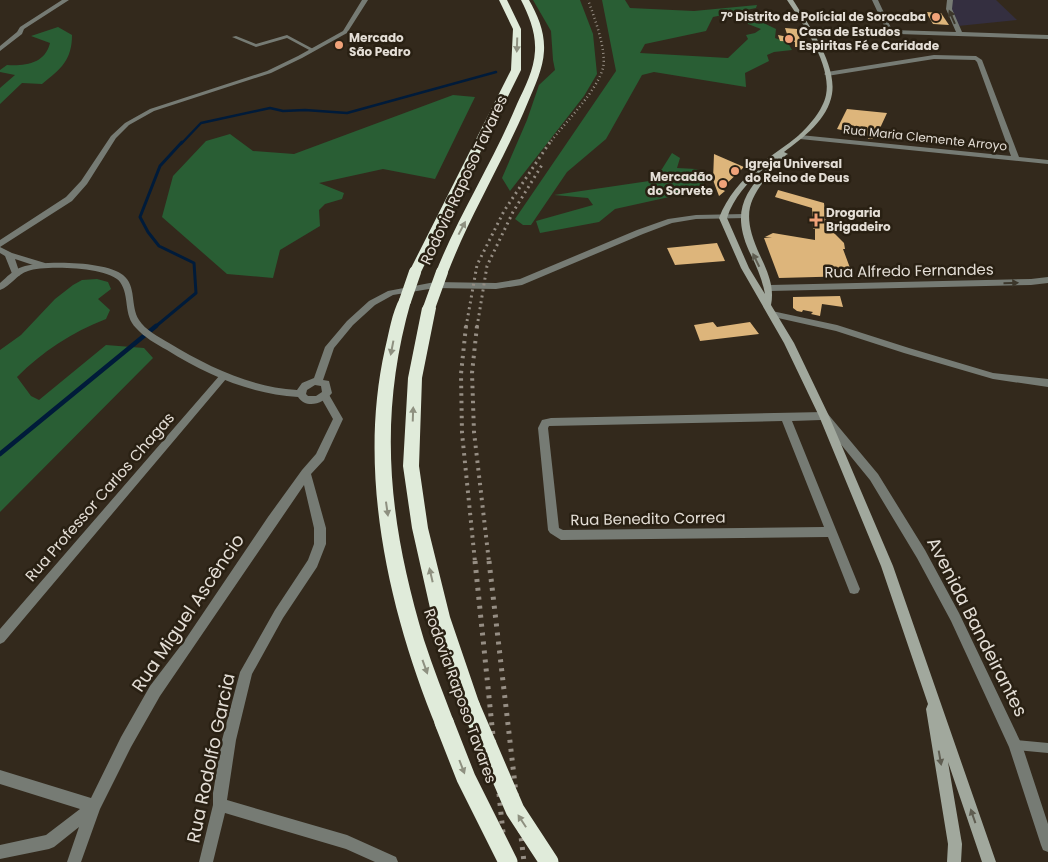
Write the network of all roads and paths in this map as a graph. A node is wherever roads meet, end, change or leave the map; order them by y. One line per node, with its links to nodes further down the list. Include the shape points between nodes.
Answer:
1 (66, 0): 13 (street, via 22,28)
2 (365, 0): 14 (street, via 345,32)
3 (503, 0): 52 (highway, Rodovia Raposo Tavares, one-way to 52, bridge, via 517,29 516,70 415,272 404,301 385,391 382,444 386,503 396,568 415,641 466,778)
4 (526, 0): 53 (highway, Rodovia Raposo Tavares, one-way to 4, bridge, via 515,810 470,705 441,617 420,528 411,466 415,378 429,308 454,243 513,131 539,60 540,39 536,20)
5 (790, 0): 8 (main road)
6 (875, 0): 9 (street)
7 (950, 0): 10 (street, one-way to 7, via 949,9)
8 (809, 29): 9 (street); 15 (main road)
9 (890, 32): 10 (street)
10 (960, 34): 12 (street)
11 (234, 37): 14 (lane, via 256,46 287,36)
12 (1048, 37)
13 (0, 47)
14 (313, 50): 21 (street, via 268,72 152,110 127,124 113,138 69,199)
15 (827, 74): 16 (main road, via 829,94 819,115); 17 (street, via 934,57 976,58 980,61)
16 (800, 137): 17 (street, Rua Maria Clemente Arroyo); 19 (main road, via 760,181 746,205); 20 (main road, via 766,162 734,196)
17 (1016, 159): 18 (street, Rua Maria Clemente Arroyo)
18 (1048, 162)
19 (744, 216): 20 (street); 28 (main road, one-way to 19, via 749,245)
20 (723, 218): 29 (main road, Avenida Bandeirantes, via 745,268); 31 (street, via 696,217 671,221 522,282 496,286 435,284 391,294 372,303 350,323 330,348)
21 (0, 244)
22 (0, 250): 23 (street)
23 (9, 255): 24 (street); 25 (street)
24 (42, 265): 25 (street); 30 (street, via 96,269 118,275 126,285 134,319 141,328)
25 (16, 274): 27 (street)
26 (1048, 280): 28 (street, Rua Alfredo Fernandes, one-way to 26)
27 (0, 287)
28 (770, 288): 29 (main road)
29 (769, 310): 32 (street, via 993,376); 35 (main road, Avenida Bandeirantes, via 789,343)
30 (223, 377): 33 (street, via 283,394); 40 (street, Rua Professor Carlos Chagas)
31 (318, 381): 33 (street, via 306,384); 34 (street, via 328,387)
32 (1048, 383)
33 (301, 394): 34 (street, via 309,401)
34 (325, 396): 37 (street, Rua Miguel Ascêncio, via 338,419 320,457)
35 (824, 416): 36 (street, Rua Benedito Correa); 41 (main road, Avenida Bandeirantes, via 887,566); 42 (street, Avenida Bandeirantes, via 874,477 921,554 955,617)
36 (786, 418): 38 (street); 38 (street, Rua Benedito Correa, via 546,423 543,428 554,530 561,535)
37 (306, 472): 45 (street, Rua Rodolfo Garcia, via 320,528 320,544 313,563 246,672 229,740); 46 (street, Rua Miguel Ascêncio, via 155,691)
38 (832, 532): 39 (street)
39 (854, 589)
40 (0, 638)
41 (926, 676): 54 (main road, Avenida Bandeirantes, one-way to 54, via 955,844); 55 (main road, Avenida Bandeirantes, one-way to 41)
42 (1015, 745): 43 (lane); 47 (street, Avenida Bandeirantes)
43 (1048, 748)
44 (0, 777): 46 (street)
45 (220, 805): 50 (street, Rua Rodolfo Garcia); 51 (street, via 347,842)
46 (94, 806): 48 (street, via 49,842); 49 (street, Rua Miguel Ascêncio)
47 (1048, 845)
48 (0, 852)
49 (74, 862)
50 (206, 862)
51 (391, 862)
52 (508, 862)
53 (549, 862)
54 (954, 862)
55 (989, 862)

